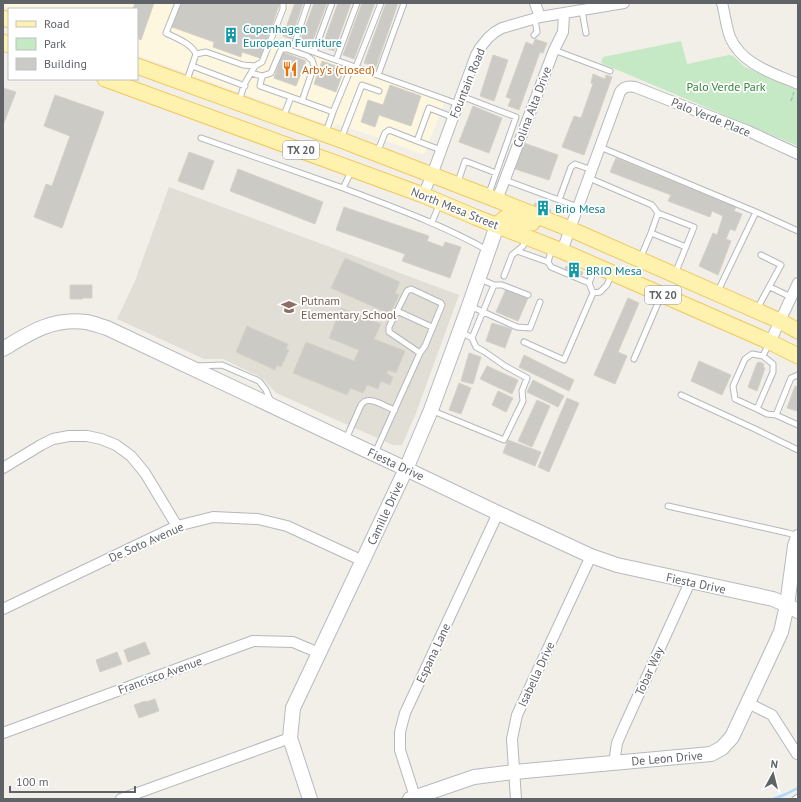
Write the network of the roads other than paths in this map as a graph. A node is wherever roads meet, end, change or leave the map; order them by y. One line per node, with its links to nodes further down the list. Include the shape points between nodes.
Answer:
1 (178, 3): 18 (lane, via 166,33 194,49)
2 (283, 3): 22 (lane, via 283,9 262,62)
3 (308, 3): 17 (lane, via 294,45)
4 (332, 3): 17 (lane)
5 (357, 3): 19 (lane)
6 (380, 3): 23 (lane)
7 (404, 3): 26 (lane)
8 (535, 3): 13 (street)
9 (624, 3): 11 (street, Fountain Road)
10 (722, 3): 30 (street, via 731,38 742,54 757,66)
11 (582, 11): 12 (street, Fountain Road); 14 (lane)
12 (564, 14): 13 (street, Fountain Road); 16 (street, Colina Alta Drive, via 563,32)
13 (538, 18): 15 (lane, via 537,32); 34 (street, Fountain Road, via 502,28 488,38 476,56)
14 (586, 33)
15 (534, 35)
16 (554, 50): 24 (lane); 53 (street, Colina Alta Drive)
17 (314, 52): 19 (lane)
18 (196, 54): 21 (lane); 22 (lane, via 206,52 243,65)
19 (336, 60): 23 (lane)
20 (138, 66): 29 (main road, North Mesa Street / TX 20)
21 (192, 66): 29 (lane); 31 (lane)
22 (255, 66): 25 (lane)
23 (354, 66): 26 (lane); 37 (lane)
24 (610, 71)
25 (251, 73): 27 (lane); 31 (lane)
26 (378, 75): 34 (lane)
27 (262, 76): 33 (lane, via 260,86); 35 (lane, via 271,74 282,49 307,56 314,66)
28 (108, 80): 40 (main road, North Mesa Street / TX 20)
29 (186, 84): 36 (main road, North Mesa Street / TX 20)
30 (798, 84)
31 (245, 86): 36 (lane)
32 (379, 91): 43 (lane, via 362,85)
33 (291, 97): 35 (lane); 39 (lane)
34 (459, 100): 38 (street, Fountain Road); 50 (lane, via 516,117)
35 (302, 101): 37 (lane)
36 (239, 103): 39 (main road, North Mesa Street / TX 20); 40 (main road)
37 (333, 112): 41 (lane)
38 (452, 117): 44 (lane, via 430,108); 46 (street, Fountain Road)
39 (283, 119): 41 (main road, North Mesa Street / TX 20)
40 (230, 124): 49 (main road, North Mesa Street / TX 20)
41 (325, 135): 43 (main road, North Mesa Street / TX 20)
42 (201, 138): 55 (lane)
43 (341, 140): 47 (main road, North Mesa Street / TX 20)
44 (417, 141): 46 (lane); 47 (lane, via 389,130 385,133)
45 (600, 147): 48 (street, Palo Verde Place, via 620,92 629,86 748,131); 51 (street); 61 (lane)
46 (441, 150): 52 (street, Fountain Road)
47 (376, 154): 52 (main road, North Mesa Street / TX 20)
48 (798, 154)
49 (352, 169): 55 (lane); 56 (main road, North Mesa Street / TX 20)
50 (496, 173): 54 (lane, via 465,162); 57 (lane)
51 (590, 174): 58 (lane, via 574,164); 60 (street); 62 (lane, via 652,205)
52 (432, 175): 54 (main road, North Mesa Street / TX 20); 56 (street, Fountain Road)
53 (505, 180): 57 (street, Colina Alta Drive); 58 (lane)
54 (457, 184): 57 (main road, North Mesa Street / TX 20)
55 (343, 188): 63 (lane)
56 (423, 195): 59 (main road, North Mesa Street / TX 20)
57 (493, 198): 64 (main road); 65 (main road, North Mesa Street / TX 20)
58 (559, 200): 60 (lane)
59 (441, 202): 63 (lane); 64 (main road, North Mesa Street / TX 20)
60 (578, 207): 65 (street)
61 (756, 212): 66 (lane); 87 (lane)
62 (658, 213): 67 (lane); 69 (lane, via 694,226)
63 (432, 222): 71 (lane)
64 (497, 225): 65 (main road, via 505,218 514,217 550,230); 68 (main road, North Mesa Street / TX 20); 71 (street, Camille Drive)
65 (565, 227): 70 (street); 74 (main road, North Mesa Street / TX 20)
66 (798, 231)
67 (651, 233): 69 (lane); 74 (lane)
68 (526, 236): 70 (main road, North Mesa Street / TX 20); 72 (lane)
69 (686, 247): 78 (lane)
70 (557, 249): 75 (lane); 76 (main road, North Mesa Street / TX 20)
71 (489, 251): 80 (street, Camille Drive)
72 (517, 251): 75 (lane); 79 (lane, via 512,255)
73 (760, 255): 84 (lane, via 781,266)
74 (640, 260): 78 (main road, North Mesa Street / TX 20)
75 (548, 262): 81 (lane, via 551,267)
76 (596, 266): 77 (main road, North Mesa Street / TX 20); 81 (lane)
77 (612, 272): 85 (lane, via 607,285 600,292); 86 (main road, North Mesa Street / TX 20)
78 (675, 275): 87 (main road, North Mesa Street / TX 20)
79 (504, 276)
80 (479, 279): 83 (lane); 91 (street, Camille Drive)
81 (589, 283): 85 (lane)
82 (798, 283): 89 (street)
83 (494, 285): 88 (lane, via 502,285); 94 (lane)
84 (770, 287): 89 (lane); 93 (lane)
85 (593, 293): 99 (lane, via 564,360)
86 (662, 294): 100 (main road, North Mesa Street / TX 20); 105 (lane)
87 (717, 294): 93 (main road, North Mesa Street / TX 20)
88 (528, 295)
89 (791, 297): 95 (street)
90 (540, 302): 94 (lane, via 530,328 516,326)
91 (469, 306): 94 (lane); 98 (street, Camille Drive)
92 (397, 311): 96 (lane); 96 (lane, via 407,290 411,289 441,303); 102 (lane, via 389,332)
93 (756, 311): 95 (main road, North Mesa Street / TX 20)
94 (483, 312): 98 (lane)
95 (780, 321): 97 (main road, North Mesa Street / TX 20); 100 (street)
96 (432, 328): 102 (lane)
97 (798, 331)
98 (466, 334): 110 (street, Camille Drive); 110 (lane, via 476,347 528,378 522,391 523,401 504,440)
99 (524, 342)
100 (770, 342): 103 (lane); 104 (main road, North Mesa Street / TX 20)
101 (3, 349): 113 (street, Fiesta Drive, via 31,332 61,322 74,321 107,328)
102 (420, 353): 109 (lane)
103 (763, 356): 108 (lane, via 773,364 773,372); 108 (lane, via 752,354 745,359 733,386 735,399)
104 (798, 356)
105 (634, 359)
106 (798, 375): 111 (lane, via 791,378)
107 (681, 395): 114 (lane)
108 (757, 409): 111 (lane, via 766,414)
109 (395, 410): 113 (lane, via 373,401 364,401); 115 (lane)
110 (431, 410): 117 (street, Camille Drive)
111 (776, 415): 112 (lane)
112 (798, 425)
113 (345, 440): 115 (street, Fiesta Drive)
114 (798, 450)
115 (374, 454): 117 (street, Fiesta Drive)
116 (3, 468): 120 (street, via 54,439 87,436 101,439 131,456 145,473)
117 (406, 469): 119 (street, Fiesta Drive); 123 (street, Camille Drive)
118 (668, 506): 121 (lane)
119 (498, 513): 122 (street, Fiesta Drive); 135 (street, Espana Lane, via 405,713 400,732 400,750)
120 (177, 526): 123 (street, De Soto Avenue, via 213,517 258,519 287,526); 126 (street, De Soto Avenue)
121 (798, 537): 125 (street, De Leon Drive, via 795,546)
122 (591, 556): 124 (street, Fiesta Drive, via 617,566); 133 (street, Isabella Drive, via 517,715 512,739)
123 (362, 561): 127 (street, Camille Drive)
124 (690, 582): 125 (street, Fiesta Drive, via 773,599); 132 (street, Tobar Way, via 617,742)
125 (792, 608): 128 (street, De Leon Drive)
126 (3, 609)
127 (319, 653): 129 (street, Francisco Avenue, via 293,642 253,641); 130 (street, Camille Drive, via 293,708)
128 (748, 703): 131 (street, via 772,715); 132 (street, De Leon Drive, via 732,737 722,748 711,754)
129 (3, 733)
130 (290, 738): 136 (street); 137 (street, Camille Drive)
131 (797, 754)
132 (614, 763): 133 (street, De Leon Drive)
133 (514, 772): 135 (street, De Leon Drive, via 474,777); 138 (street, Isabella Drive)
134 (798, 797): 139 (lane)
135 (413, 798)
136 (121, 799)
137 (310, 799)
138 (516, 799)
139 (795, 799)

